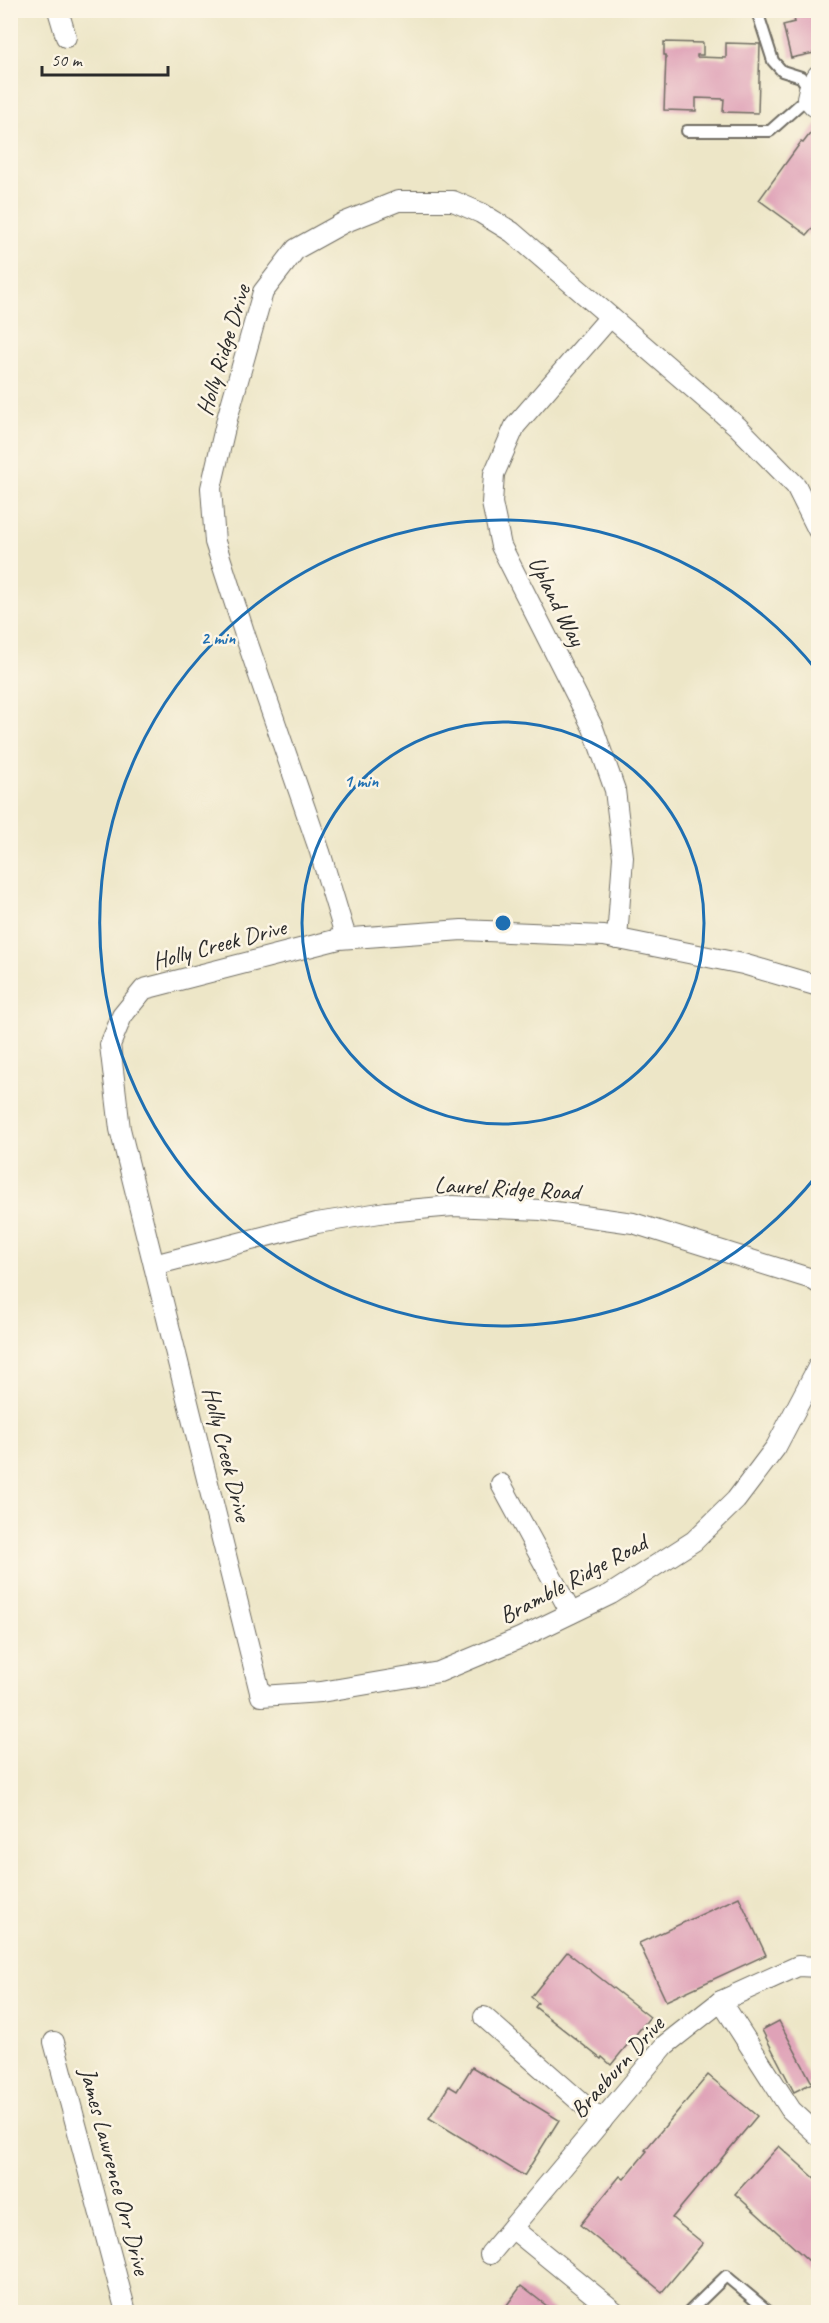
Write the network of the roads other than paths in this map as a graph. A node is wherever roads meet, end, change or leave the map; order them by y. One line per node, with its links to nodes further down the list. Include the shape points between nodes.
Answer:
1 (58, 10): 3 (street)
2 (758, 14): 4 (lane, via 773,62 782,71 801,77)
3 (66, 37)
4 (813, 93): 5 (lane, via 770,131)
5 (687, 131)
6 (610, 317): 7 (street, Holly Ridge Drive, via 737,426 796,486); 8 (street, Holly Ridge Drive, via 512,232 453,201 398,201 344,223 296,249 263,292 211,488 215,542); 9 (street, Upland Way, via 515,426 494,474 492,503 501,546 593,728 615,790 624,857)
7 (819, 530)
8 (346, 938): 9 (street, Holly Creek Drive, via 462,930); 11 (street, Holly Creek Drive, via 144,989 122,1016 110,1045 120,1129)
9 (617, 939): 10 (street, Holly Creek Drive, via 740,963)
10 (819, 986)
11 (154, 1265): 12 (street, Laurel Ridge Road, via 317,1223 453,1206 541,1210 633,1223); 16 (street, Holly Creek Drive)
12 (819, 1283)
13 (819, 1366): 15 (street, Bramble Ridge Road, via 776,1447 736,1500 694,1541 610,1594)
14 (501, 1484): 15 (street)
15 (571, 1613): 16 (street, Bramble Ridge Road, via 439,1672 321,1692)
16 (261, 1696)
17 (819, 1967): 18 (street, Braeburn Drive, via 798,1966)
18 (721, 2001): 21 (street, Braeburn Drive, via 665,2045); 22 (street, via 791,2110)
19 (484, 2017): 21 (street)
20 (54, 2042): 25 (street, James Lawrence Orr Drive)
21 (602, 2121): 23 (street, Braeburn Drive)
22 (819, 2135)
23 (512, 2228): 24 (street, Braeburn Drive); 26 (street)
24 (490, 2254)
25 (126, 2313)
26 (615, 2313)
27 (688, 2313): 28 (lane, via 726,2276)
28 (769, 2313)

